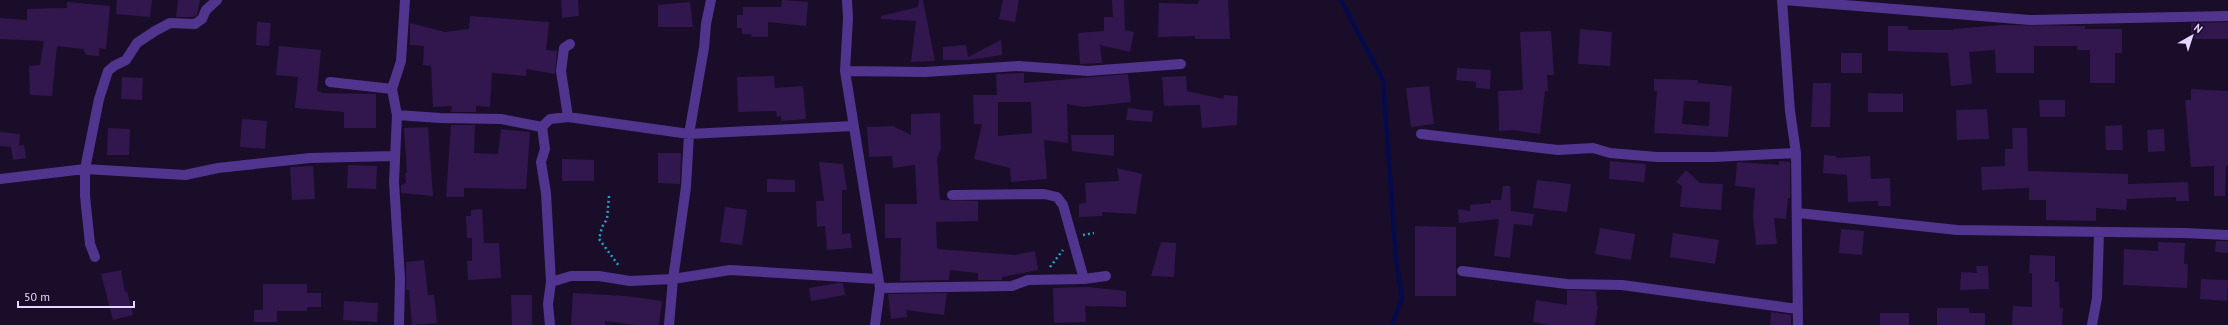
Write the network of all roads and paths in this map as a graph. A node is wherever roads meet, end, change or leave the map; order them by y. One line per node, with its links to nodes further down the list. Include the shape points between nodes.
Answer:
1 (217, 0): 20 (street, via 195,24 170,23 155,31 137,43 126,60 108,71)
2 (405, 0): 11 (street, via 401,62)
3 (711, 0): 16 (street)
4 (847, 0): 9 (street)
5 (1782, 0): 6 (street, via 2030,20); 18 (street, via 1790,111)
6 (2228, 16)
7 (570, 44): 13 (street, via 564,48 561,71)
8 (1181, 64): 9 (street, via 1088,71 1018,66 925,72)
9 (845, 71): 14 (street)
10 (330, 82): 11 (street)
11 (392, 89): 12 (street)
12 (397, 115): 15 (street, via 501,119); 19 (street)
13 (568, 117): 15 (street, via 550,119); 16 (street)
14 (854, 126): 16 (street); 36 (street)
15 (542, 128): 35 (street, via 545,149 541,162 546,193)
16 (689, 134): 31 (street, via 686,187)
17 (1421, 134): 18 (street, via 1558,150 1594,148 1610,153 1657,157)
18 (1796, 153): 24 (street)
19 (395, 156): 20 (street, via 310,158 218,168 185,175); 39 (street, via 394,182 400,278)
20 (86, 169): 21 (street); 28 (street, via 85,196 90,244)
21 (0, 179)
22 (952, 195): 27 (street, via 1044,194 1056,197 1063,205)
23 (609, 196): 34 (path, via 607,219 602,227 600,241)
24 (1798, 213): 25 (street, via 1958,230); 37 (street)
25 (2098, 233): 26 (street); 38 (street, via 2097,298)
26 (2228, 235)
27 (1072, 238): 32 (street); 33 (path)
28 (95, 257)
29 (1462, 271): 37 (street, via 1567,284 1622,284)
30 (1106, 276): 32 (street)
31 (673, 279): 34 (street); 36 (street, via 730,270); 41 (street)
32 (1084, 279): 33 (street)
33 (1038, 280): 36 (street, via 1028,280 1012,286)
34 (630, 281): 35 (street, via 578,276)
35 (552, 282): 40 (street, via 548,304)
36 (879, 283): 42 (street)
37 (1797, 309): 43 (street)
38 (2091, 323)
39 (399, 325)
40 (550, 325)
41 (669, 325)
42 (875, 325)
43 (1798, 325)

